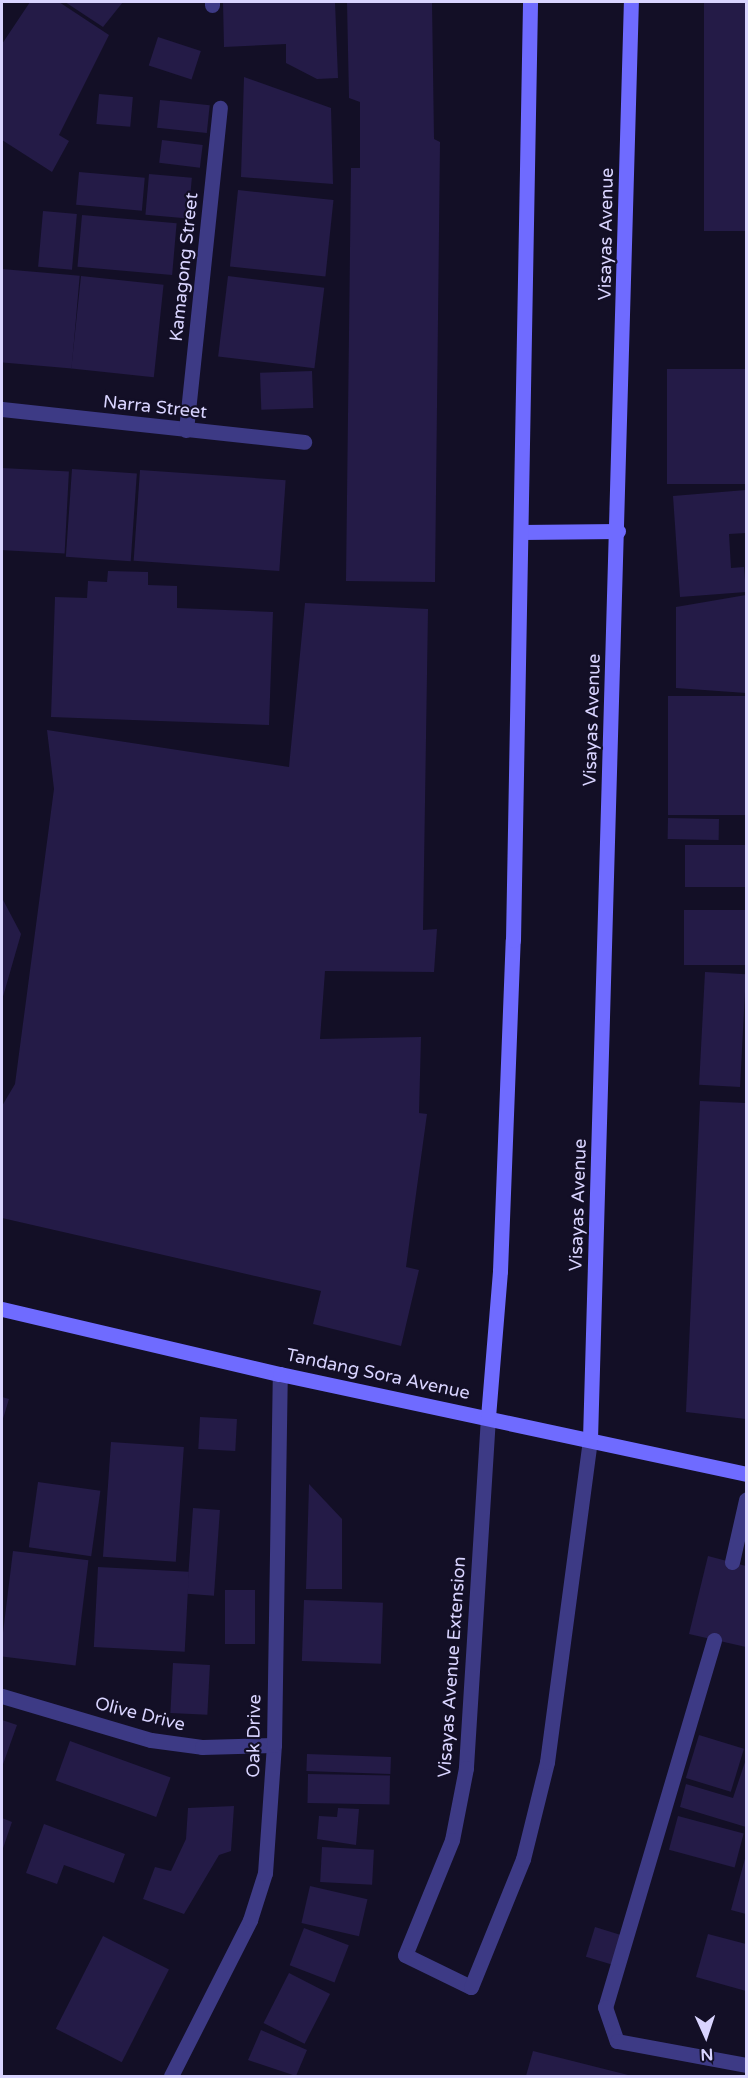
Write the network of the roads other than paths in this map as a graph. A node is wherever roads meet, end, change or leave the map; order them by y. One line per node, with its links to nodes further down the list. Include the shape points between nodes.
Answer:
1 (530, 2): 8 (main road)
2 (631, 2): 7 (main road, Visayas Avenue)
3 (220, 108): 5 (street, Kamagong Street)
4 (2, 409): 5 (street, Narra Street)
5 (186, 430): 6 (street, Narra Street)
6 (304, 442)
7 (618, 531): 8 (main road); 12 (main road, Visayas Avenue)
8 (521, 532): 11 (main road, via 513,940 500,1271)
9 (2, 1309): 10 (main road, Tandang Sora Avenue)
10 (280, 1374): 11 (main road, Tandang Sora Avenue); 18 (street, Oak Drive)
11 (488, 1417): 12 (main road, Tandang Sora Avenue); 12 (street, Visayas Avenue Extension, via 466,1768 452,1840 405,1955 471,1987 523,1859 547,1762)
12 (590, 1439): 13 (main road, Tandang Sora Avenue)
13 (747, 1474)
14 (747, 1500): 15 (street)
15 (732, 1562)
16 (714, 1640): 19 (street, via 605,2007 617,2041)
17 (2, 1696): 18 (street, Olive Drive, via 151,1740 202,1747)
18 (274, 1745): 20 (street, Oak Drive, via 265,1873 250,1920)
19 (747, 2065)
20 (171, 2076)

